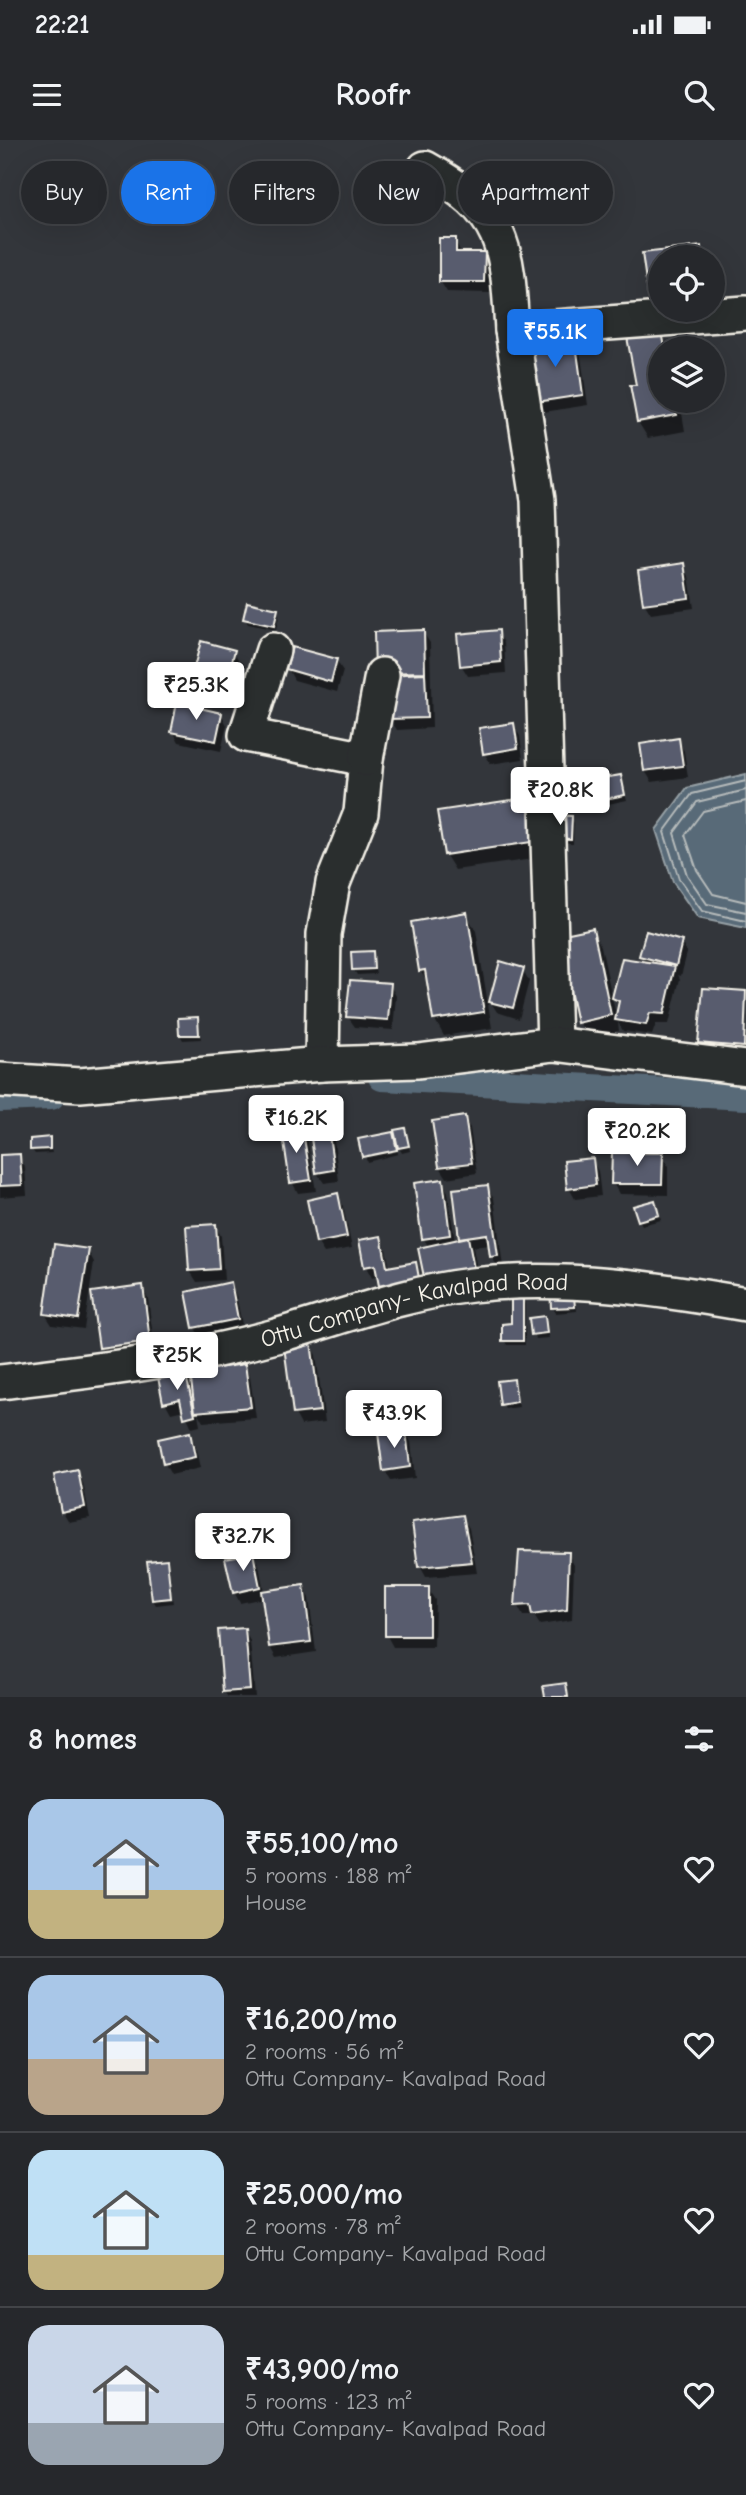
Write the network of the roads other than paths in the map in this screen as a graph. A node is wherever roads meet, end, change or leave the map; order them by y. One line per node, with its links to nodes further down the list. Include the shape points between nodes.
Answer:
1 (444, 178): 3 (street, via 491,218 509,283)
2 (746, 313): 3 (street)
3 (512, 330): 7 (street, via 538,500)
4 (273, 650): 6 (street, via 246,735)
5 (382, 675): 6 (street)
6 (366, 759): 8 (street, via 361,813 333,883 324,934)
7 (554, 1044): 8 (street, via 418,1061); 9 (street)
8 (322, 1064): 10 (street, via 80,1085)
9 (746, 1068)
10 (0, 1080)
11 (746, 1304): 12 (street, Ottu Company- Kavalpad Road, via 660,1289 564,1281 470,1285 369,1306 273,1337 196,1354)
12 (0, 1382)

